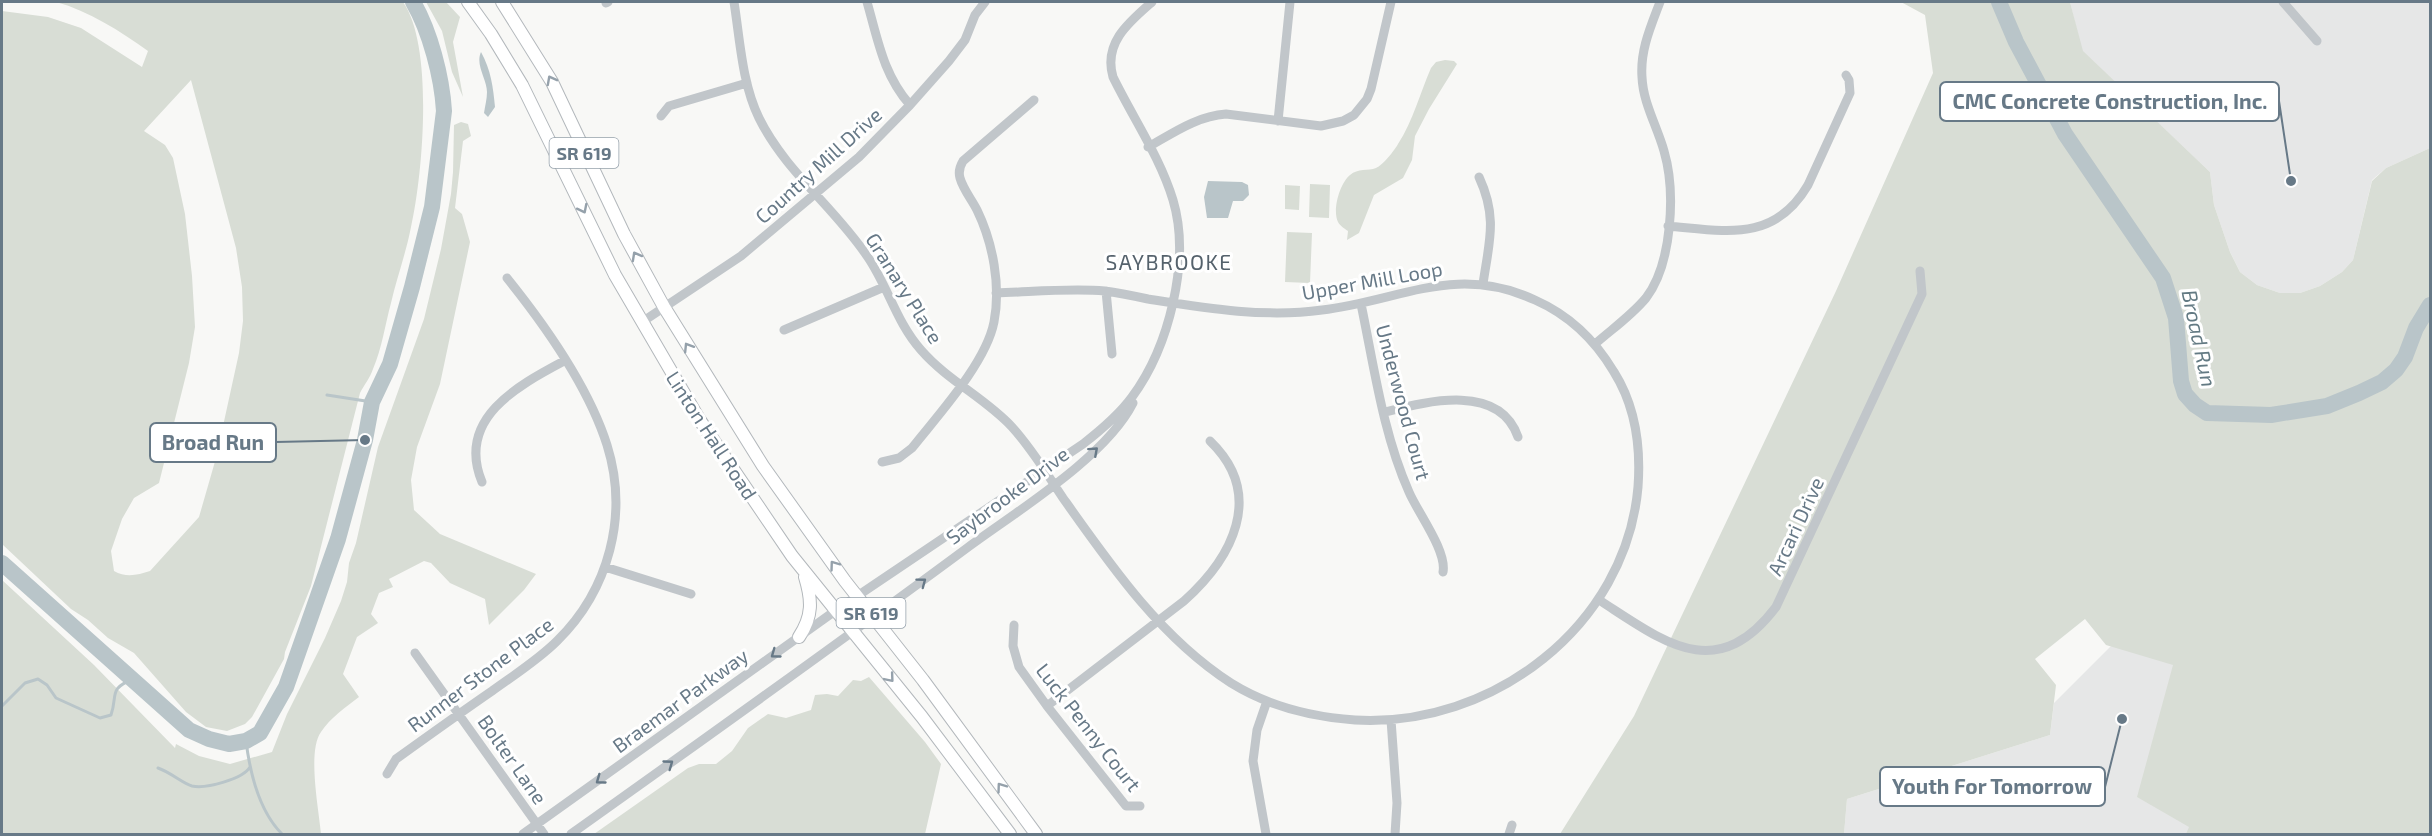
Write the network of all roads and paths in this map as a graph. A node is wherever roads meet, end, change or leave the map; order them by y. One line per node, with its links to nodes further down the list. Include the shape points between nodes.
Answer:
1 (468, 2): 31 (main road, Linton Hall Road / SR 619, one-way to 31, via 522,85)
2 (502, 2): 30 (main road, Linton Hall Road / SR 619, one-way to 2, via 624,234 552,82)
3 (734, 2): 13 (street, Granary Place)
4 (867, 2): 15 (street, via 887,70)
5 (986, 2): 15 (street, Country Mill Drive, via 975,15 965,40)
6 (1152, 2): 18 (street, Saybrooke Drive, via 1119,34 1110,60 1113,77)
7 (1290, 2): 17 (street)
8 (1390, 2): 17 (street, via 1371,89 1360,109 1331,125)
9 (1660, 2): 21 (street, via 1644,48 1642,77 1668,166)
10 (2283, 2): 11 (street)
11 (2317, 40)
12 (1846, 75): 21 (street, via 1850,93 1808,185 1782,216 1757,228 1734,232)
13 (747, 83): 16 (street, via 669,106); 20 (street, Granary Place, via 770,137)
14 (1034, 100): 27 (street, via 960,167 960,180 986,232)
15 (910, 105): 20 (street, Country Mill Drive)
16 (661, 116)
17 (1278, 121): 18 (street, via 1214,115)
18 (1148, 147): 28 (street, Saybrooke Drive, via 1174,202 1179,233)
19 (1479, 177): 24 (street, via 1492,221)
20 (816, 194): 25 (street, Granary Place, via 861,247); 30 (street, Country Mill Drive, via 741,256)
21 (1668, 226): 33 (street, via 1655,284 1636,308)
22 (1920, 271): 50 (street, Arcari Drive, via 1922,294 1776,607 1763,624 1745,639 1724,648 1699,651 1679,648)
23 (507, 278): 35 (street, Runner Stone Place)
24 (1483, 284): 29 (street, Upper Mill Loop, via 1427,286); 33 (street, Upper Mill Loop, via 1546,305)
25 (884, 287): 32 (street); 37 (street, Granary Place, via 916,345)
26 (1106, 291): 27 (street, Upper Mill Loop); 28 (street, Upper Mill Loop); 34 (street)
27 (996, 293): 37 (street, via 989,339)
28 (1172, 303): 29 (street, Upper Mill Loop, via 1275,313); 36 (street, Saybrooke Drive, via 1160,344)
29 (1361, 304): 38 (street, Underwood Court)
30 (664, 307): 31 (street, Country Mill Drive); 49 (main road, Linton Hall Road / SR 619, one-way to 30, via 763,466)
31 (642, 322): 46 (main road, Linton Hall Road / SR 619, via 699,419)
32 (784, 330)
33 (1595, 344): 50 (street, Upper Mill Loop, via 1628,399 1639,450 1632,525 1617,568)
34 (1112, 354)
35 (564, 361): 43 (street, via 515,390 484,423 476,445 477,470); 45 (street, Runner Stone Place, via 598,424 612,464 614,529)
36 (1141, 384): 42 (street, Saybrooke Drive, via 1105,426); 44 (street, Saybrooke Drive, one-way to 36, via 1110,437 1130,409)
37 (959, 386): 41 (street, via 907,453); 42 (street, Granary Place, via 1007,422)
38 (1385, 412): 39 (street, via 1428,401 1471,401 1506,417); 47 (street, Underwood Court, via 1402,474 1443,559)
39 (1518, 437)
40 (1210, 441): 53 (street, via 1233,473 1239,504 1235,534 1213,573)
41 (882, 462)
42 (1044, 470): 44 (street, Upper Mill Loop); 49 (street, Saybrooke Drive)
43 (482, 482)
44 (1054, 484): 52 (street, Saybrooke Drive, one-way to 44); 53 (street, Upper Mill Loop)
45 (605, 567): 48 (street); 60 (street, Runner Stone Place, via 583,610 556,643)
46 (803, 570): 51 (main road, Linton Hall Road / SR 619); 56 (main road, via 811,606)
47 (1443, 572)
48 (691, 594)
49 (858, 596): 51 (street, Braemar Parkway); 52 (main road, Linton Hall Road / SR 619)
50 (1599, 600): 61 (street, Upper Mill Loop, via 1569,636 1512,681 1451,708)
51 (835, 611): 55 (main road, Linton Hall Road / SR 619); 56 (street, Braemar Parkway)
52 (875, 617): 55 (street); 69 (main road, Linton Hall Road / SR 619, one-way to 52)
53 (1158, 622): 58 (street, Upper Mill Loop, via 1210,668); 59 (street)
54 (1014, 625): 59 (street, Luck Penny Court, via 1013,646 1019,667)
55 (852, 633): 67 (street, one-way to 55); 68 (main road, Linton Hall Road / SR 619, one-way to 68, via 922,717)
56 (800, 637): 64 (street, Braemar Parkway, one-way to 64)
57 (415, 653): 60 (street, Bolter Lane)
58 (1268, 701): 61 (street, Upper Mill Loop, via 1316,716); 70 (street, via 1257,730 1253,761)
59 (1047, 706): 63 (street, Luck Penny Court, via 1126,806)
60 (459, 714): 62 (street, Runner Stone Place, via 396,759); 64 (street, Bolter Lane)
61 (1391, 720): 71 (street)
62 (387, 774)
63 (1140, 806)
64 (537, 824): 65 (street, Braemar Parkway); 66 (street, Bolter Lane)
65 (523, 834)
66 (544, 834)
67 (571, 834)
68 (1010, 834)
69 (1036, 834)
70 (1266, 834)
71 (1395, 834)

